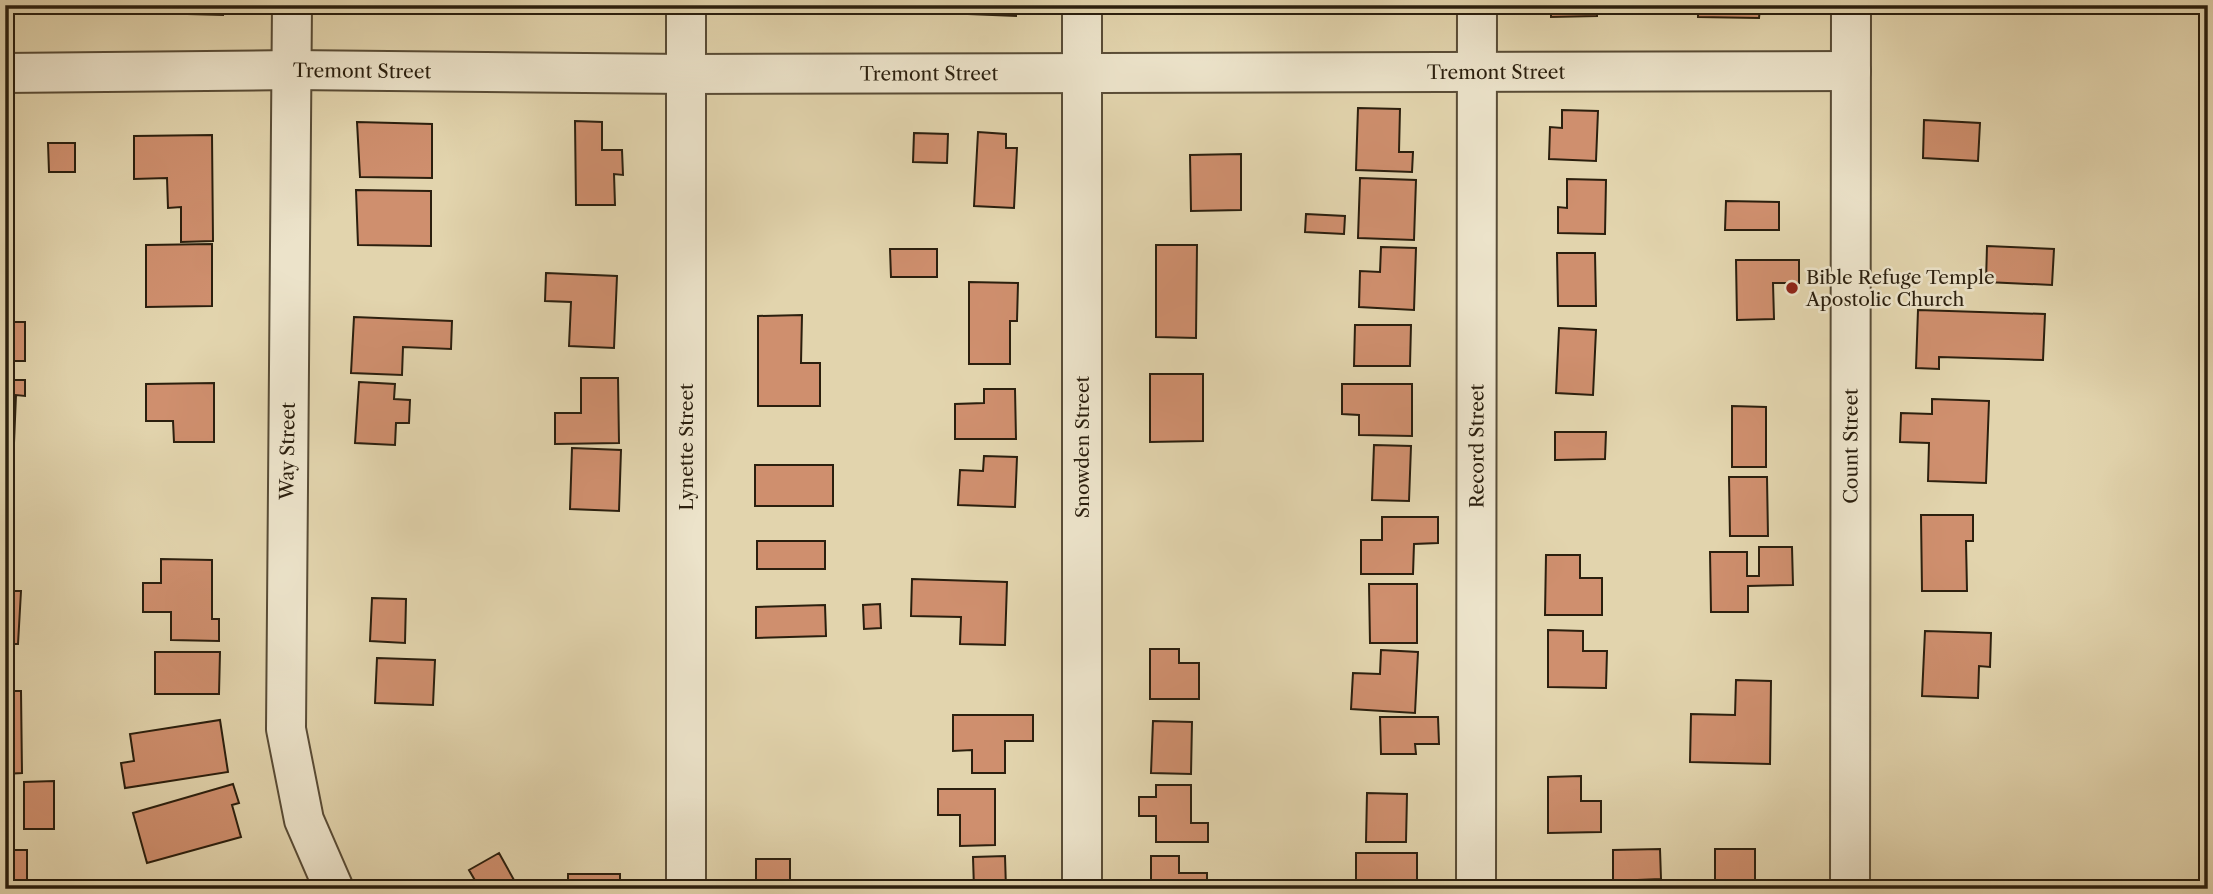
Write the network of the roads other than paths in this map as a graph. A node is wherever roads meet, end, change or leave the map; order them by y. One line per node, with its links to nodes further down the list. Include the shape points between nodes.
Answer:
1 (292, 5): 6 (street, Way Street)
2 (686, 5): 9 (street, Lynette Street)
3 (1083, 5): 10 (street, Snowden Street)
4 (1477, 5): 11 (street, Record Street)
5 (1851, 5): 7 (street, Count Street)
6 (292, 70): 8 (street, Tremont Street); 9 (street, Tremont Street); 12 (street, Way Street, via 286,729 304,820)
7 (1851, 71): 11 (street, Tremont Street); 16 (street, Count Street)
8 (5, 72)
9 (685, 74): 10 (street, Tremont Street); 13 (street, Lynette Street)
10 (1082, 74): 11 (street, Tremont Street); 14 (street, Snowden Street)
11 (1476, 74): 15 (street, Record Street)
12 (334, 889)
13 (686, 889)
14 (1082, 889)
15 (1476, 889)
16 (1850, 889)

